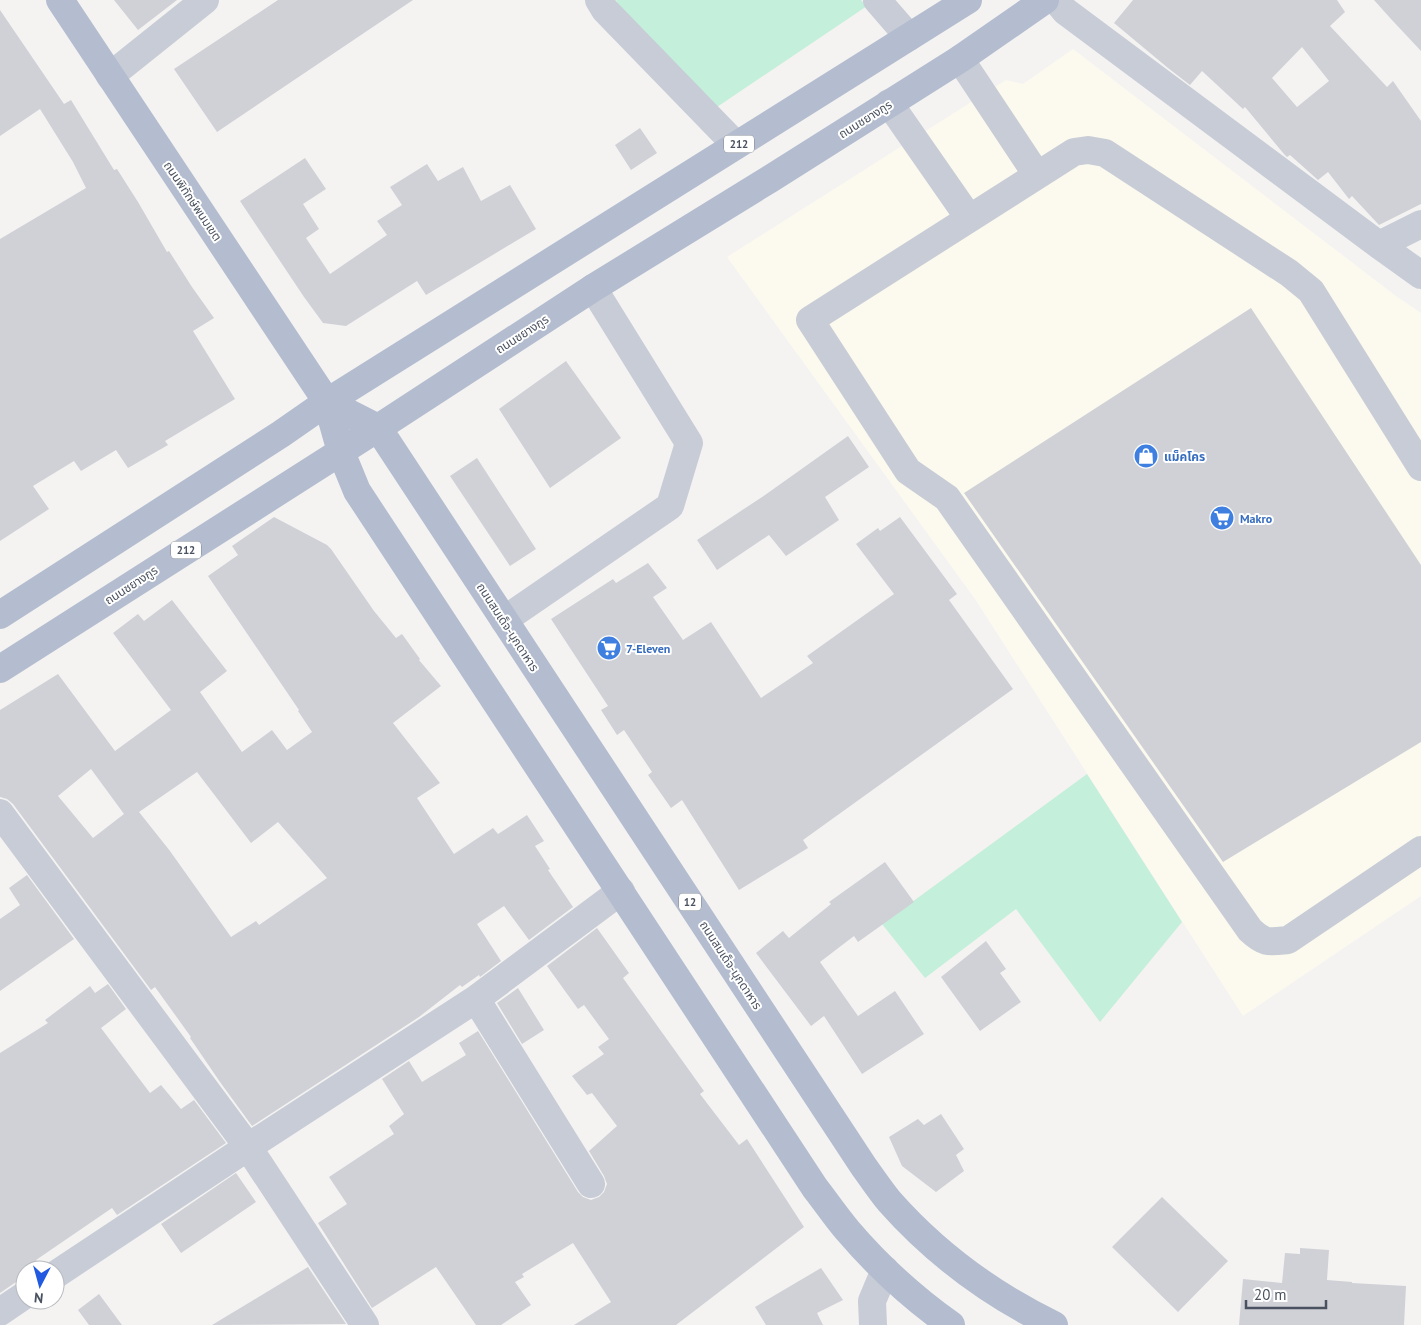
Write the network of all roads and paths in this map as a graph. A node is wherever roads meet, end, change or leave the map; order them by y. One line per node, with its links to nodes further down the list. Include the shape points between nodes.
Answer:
1 (60, 0): 10 (main road, ถนนพิทักษ์พนมเขต)
2 (205, 0): 10 (street)
3 (599, 0): 12 (street, via 605,10)
4 (877, 0): 8 (street)
5 (968, 0): 8 (main road, 212)
6 (1045, 0): 9 (main road, ถนนชยางกูร / 212)
7 (1056, 0): 16 (street, via 1065,11)
8 (909, 36): 12 (main road, 212)
9 (960, 59): 11 (main road, ถนนชยางกูร / 212); 13 (street)
10 (110, 76): 19 (main road, ถนนพิทักษ์พนมเขต)
11 (889, 104): 14 (street); 18 (main road, ถนนชยางกูร / 212)
12 (736, 145): 19 (main road, 212)
13 (1037, 175): 14 (street); 22 (street, via 1074,152 1105,153 1289,273 1310,291)
14 (970, 218): 27 (street, via 810,320 908,471 947,498 1260,940 1288,940)
15 (1421, 224): 16 (street)
16 (1379, 246): 17 (street)
17 (1421, 275)
18 (593, 288): 20 (main road, ถนนชยางกูร / 212); 24 (street, via 689,443 670,506)
19 (327, 402): 20 (main road); 21 (main road); 23 (main road, 212)
20 (378, 428): 21 (main road, ถนนชยางกูร / 212); 24 (main road, ถนนสมเด็จ-มุกดาหาร / 12)
21 (341, 452): 25 (main road, ถนนชยางกูร / 212); 28 (main road, via 357,491)
22 (1421, 467)
23 (0, 615)
24 (504, 620): 39 (main road, ถนนสมเด็จ-มุกดาหาร / 12, via 853,1151 889,1200 953,1263 1021,1308)
25 (0, 669)
26 (0, 813): 30 (street)
27 (1421, 850)
28 (620, 891): 29 (street); 33 (main road, via 815,1188 847,1230)
29 (476, 999): 30 (street); 31 (street)
30 (248, 1147): 32 (street); 36 (street)
31 (591, 1184)
32 (65, 1268)
33 (885, 1270): 37 (street, via 872,1301); 38 (main road)
34 (15, 1302): 35 (street)
35 (0, 1312)
36 (365, 1325)
37 (873, 1325)
38 (951, 1325)
39 (1054, 1325)

